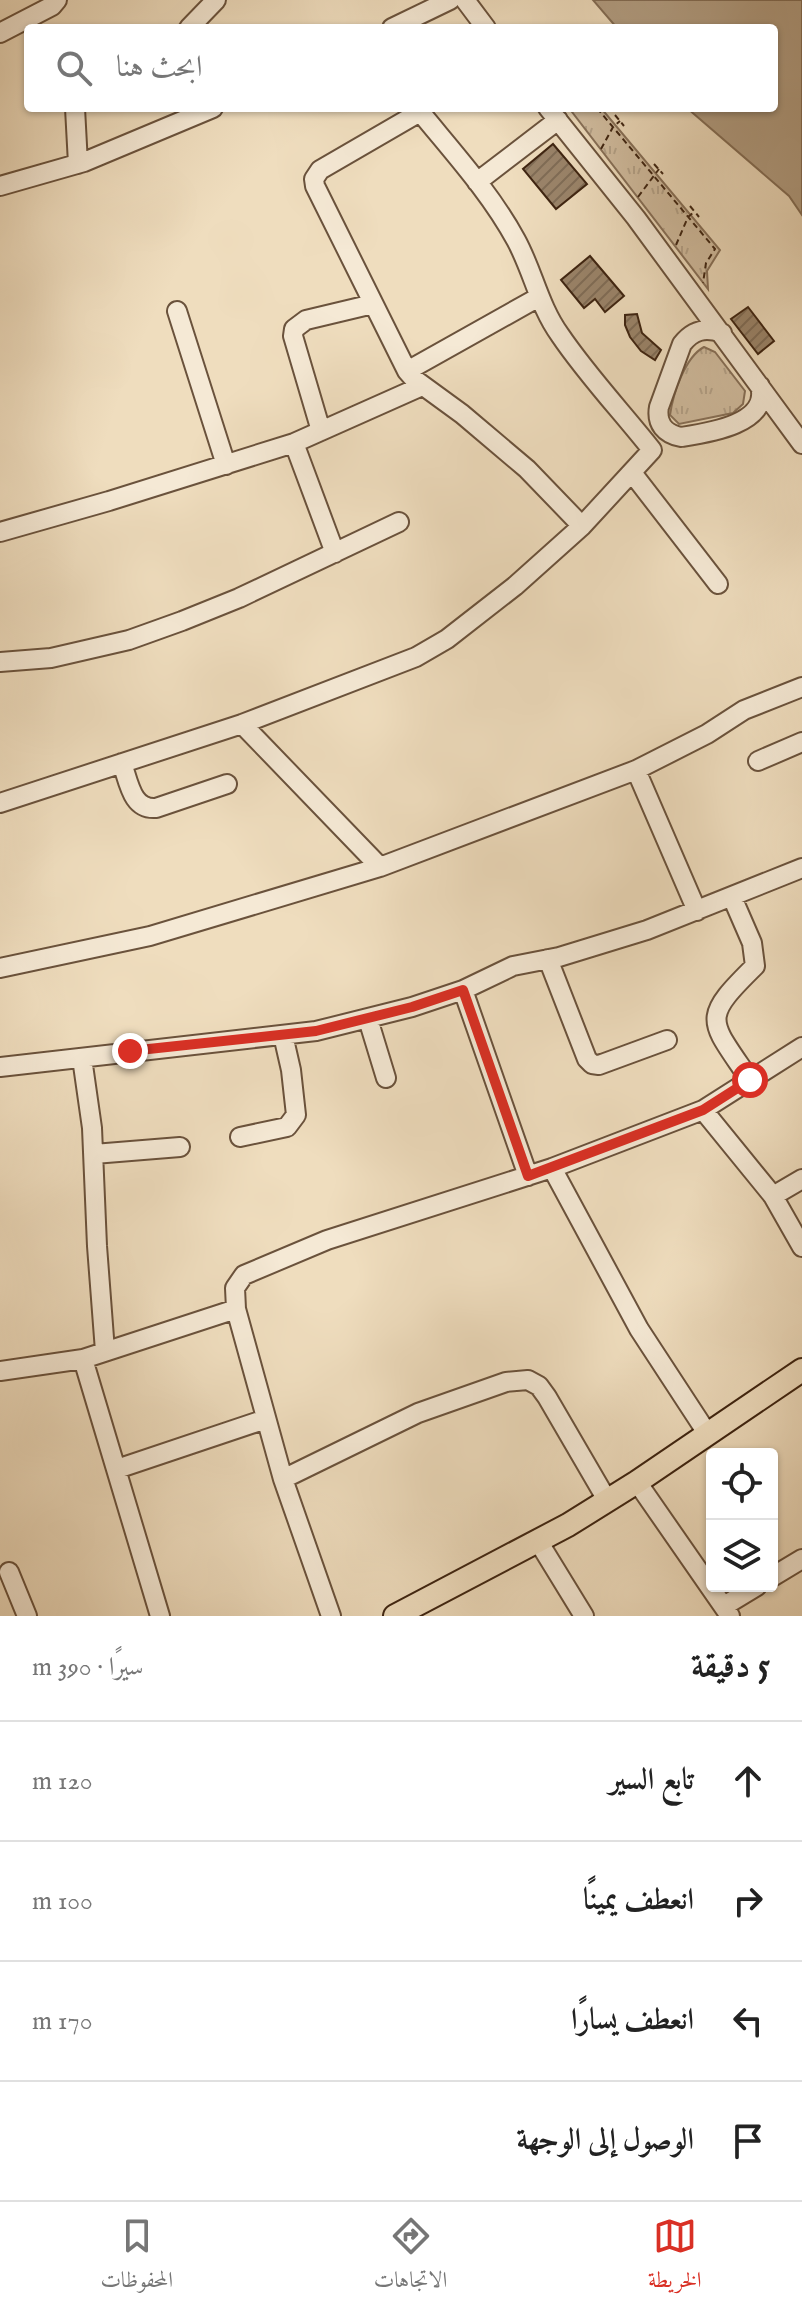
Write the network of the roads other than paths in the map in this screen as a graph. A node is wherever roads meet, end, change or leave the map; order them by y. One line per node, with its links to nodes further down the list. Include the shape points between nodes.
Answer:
1 (57, 0): 8 (street)
2 (216, 0): 5 (street)
3 (450, 0): 6 (street)
4 (465, 0): 7 (street)
5 (193, 24)
6 (400, 24)
7 (483, 24)
8 (0, 33)
9 (75, 112): 14 (street)
10 (203, 112): 14 (street)
11 (415, 112): 19 (street, via 320,170 314,179)
12 (420, 112): 15 (street)
13 (553, 114): 15 (street); 17 (street)
14 (78, 164): 16 (street)
15 (477, 182): 18 (street, via 519,245)
16 (0, 186)
17 (697, 291): 21 (street); 22 (street)
18 (539, 297): 23 (street); 32 (street, via 560,335)
19 (373, 304): 23 (street); 28 (street, via 306,320 294,329)
20 (177, 311): 33 (street)
21 (722, 333): 22 (street, via 704,329); 25 (street)
22 (682, 344): 26 (street)
23 (407, 371): 24 (street)
24 (422, 386): 28 (street); 36 (street, via 527,469)
25 (760, 386): 27 (street, via 761,402); 30 (street)
26 (658, 414): 29 (street, via 662,428); 32 (street)
27 (743, 421): 29 (street); 30 (street, via 770,422)
28 (321, 431): 31 (street)
29 (681, 437): 32 (street)
30 (797, 437)
31 (294, 443): 33 (street); 38 (street)
32 (652, 450): 34 (street)
33 (226, 465): 37 (street)
34 (633, 474): 36 (street); 39 (street)
35 (399, 522): 38 (street)
36 (582, 526): 42 (street, via 490,607 431,649)
37 (0, 532)
38 (335, 553): 40 (street, via 239,598 129,640 51,658)
39 (718, 584)
40 (0, 662)
41 (802, 687): 46 (street, via 744,710)
42 (242, 724): 45 (street); 49 (street)
43 (802, 742): 44 (street)
44 (758, 761)
45 (122, 763): 47 (street, via 138,804 147,809); 48 (street)
46 (636, 770): 49 (street); 52 (street)
47 (227, 784)
48 (0, 803)
49 (380, 867): 54 (street, via 150,936)
50 (802, 868): 51 (street)
51 (732, 897): 52 (street); 63 (street, via 752,943 755,966 724,996 716,1024)
52 (697, 911): 53 (street)
53 (548, 959): 55 (street, via 513,966); 58 (street, via 592,1064)
54 (0, 968)
55 (463, 990): 56 (street); 69 (street)
56 (368, 1019): 57 (street); 62 (street)
57 (283, 1035): 60 (street); 65 (street, via 296,1115 287,1127)
58 (667, 1040)
59 (802, 1047): 63 (street)
60 (82, 1058): 61 (street); 67 (street)
61 (0, 1067)
62 (386, 1078)
63 (750, 1080): 64 (street)
64 (703, 1110): 68 (street); 71 (street)
65 (240, 1137)
66 (180, 1147): 67 (street)
67 (94, 1154): 74 (street)
68 (552, 1168): 69 (street); 79 (street, via 639,1329)
69 (528, 1176): 73 (street, via 377,1223 252,1271 238,1281)
70 (802, 1179): 71 (street)
71 (773, 1196): 72 (street)
72 (802, 1247)
73 (236, 1309): 74 (street); 78 (street)
74 (105, 1351): 75 (street)
75 (83, 1359): 77 (street); 80 (street)
76 (802, 1370): 79 (main road)
77 (0, 1371)
78 (266, 1419): 80 (street); 81 (street)
79 (707, 1433): 82 (main road)
80 (117, 1469): 91 (street)
81 (283, 1479): 83 (street, via 418,1413 506,1382 528,1380 547,1397); 92 (street)
82 (637, 1482): 83 (main road); 89 (street)
83 (607, 1500): 84 (main road)
84 (538, 1541): 93 (main road); 94 (street)
85 (802, 1559): 87 (street)
86 (9, 1572): 90 (street)
87 (778, 1573)
88 (750, 1592): 89 (street)
89 (727, 1611)
90 (27, 1616)
91 (160, 1616)
92 (331, 1616)
93 (395, 1616)
94 (584, 1616)

